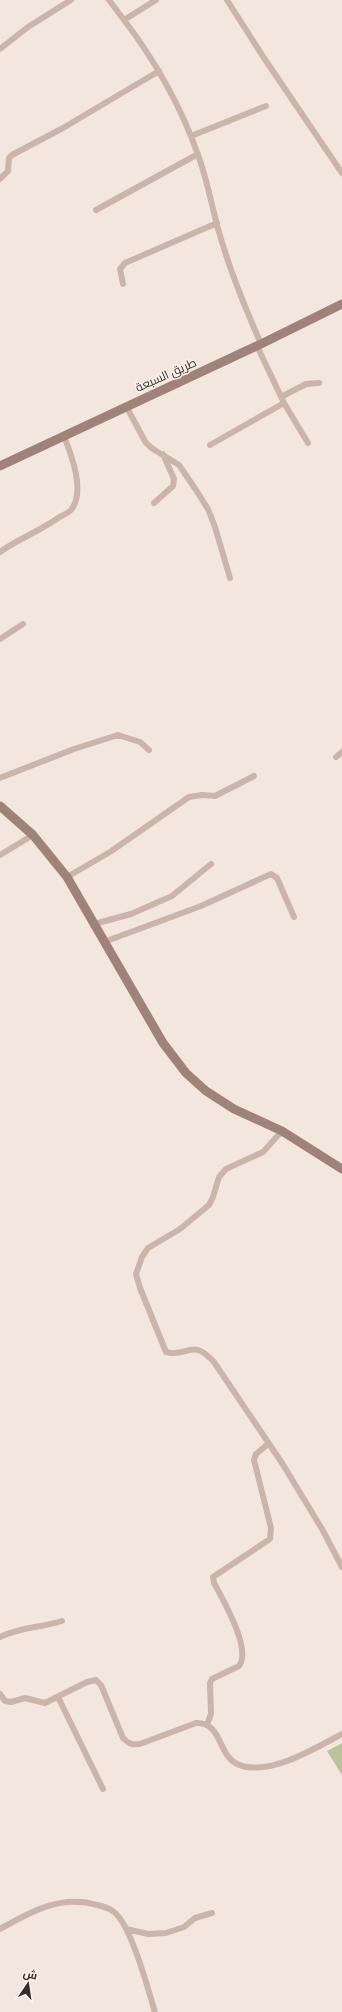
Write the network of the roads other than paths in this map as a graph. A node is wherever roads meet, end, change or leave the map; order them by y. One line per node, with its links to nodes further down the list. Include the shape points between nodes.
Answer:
1 (71, 0): 6 (street, via 33,23)
2 (109, 0): 5 (street)
3 (156, 0): 5 (street)
4 (227, 0): 11 (street)
5 (124, 20): 7 (street)
6 (0, 49)
7 (159, 71): 9 (street); 12 (street, via 12,155 9,158 8,171)
8 (266, 106): 9 (street)
9 (191, 136): 10 (street)
10 (198, 154): 13 (street); 14 (street)
11 (342, 173)
12 (0, 179)
13 (96, 210)
14 (217, 223): 15 (street, via 125,263 120,269); 17 (street)
15 (122, 284)
16 (342, 304): 17 (street, طريق السبعة)
17 (259, 345): 19 (street); 21 (street, طريق السبعة)
18 (319, 384): 19 (street, via 306,384)
19 (281, 397): 20 (street)
20 (284, 403): 23 (street); 24 (street)
21 (126, 406): 22 (street, طريق السبعة); 25 (street, via 146,443)
22 (64, 436): 26 (street, طريق السبعة); 28 (street, via 75,465 76,499 71,510)
23 (308, 443)
24 (210, 445)
25 (163, 454): 27 (street, via 174,478 173,486); 29 (street, via 179,465 208,509)
26 (0, 466)
27 (154, 503)
28 (0, 552)
29 (230, 578)
30 (23, 624): 31 (street)
31 (0, 639)
32 (149, 750): 36 (street, via 140,742 118,735)
33 (342, 752): 34 (street)
34 (336, 757)
35 (254, 776): 41 (street, via 215,796 189,797 110,852)
36 (0, 778)
37 (0, 806): 38 (street)
38 (33, 835): 39 (street); 41 (street)
39 (0, 855)
40 (211, 864): 43 (street, via 172,896 131,914)
41 (67, 877): 43 (street)
42 (294, 917): 44 (street, via 277,878 271,874 201,906)
43 (94, 924): 44 (street)
44 (104, 942): 45 (street, via 163,1043 186,1073 206,1091 234,1109)
45 (282, 1131): 46 (street); 47 (street, via 263,1152 226,1169 219,1177 208,1205 180,1229 148,1248 142,1256 136,1274 166,1352 198,1349 204,1351 214,1362)
46 (342, 1169)
47 (268, 1444): 48 (street, via 322,1529); 53 (street, via 256,1454 254,1460 271,1528 270,1539 212,1580 238,1634 244,1657 239,1666 212,1679 211,1714)
48 (342, 1568)
49 (62, 1621): 50 (street, via 37,1628 16,1630)
50 (0, 1637)
51 (0, 1694): 52 (street, via 5,1701 11,1702 24,1698 45,1703)
52 (58, 1696): 53 (street, via 92,1680 99,1681 123,1738 132,1745 196,1723); 55 (street)
53 (207, 1725): 54 (street, via 215,1731 231,1760 249,1766 279,1763)
54 (342, 1734)
55 (103, 1789)
56 (212, 1912): 58 (street, via 195,1918 184,1927 166,1933 148,1934)
57 (0, 1929): 58 (street, via 52,1904 70,1900 89,1902 114,1912)
58 (126, 1929): 59 (street)
59 (155, 2012)

